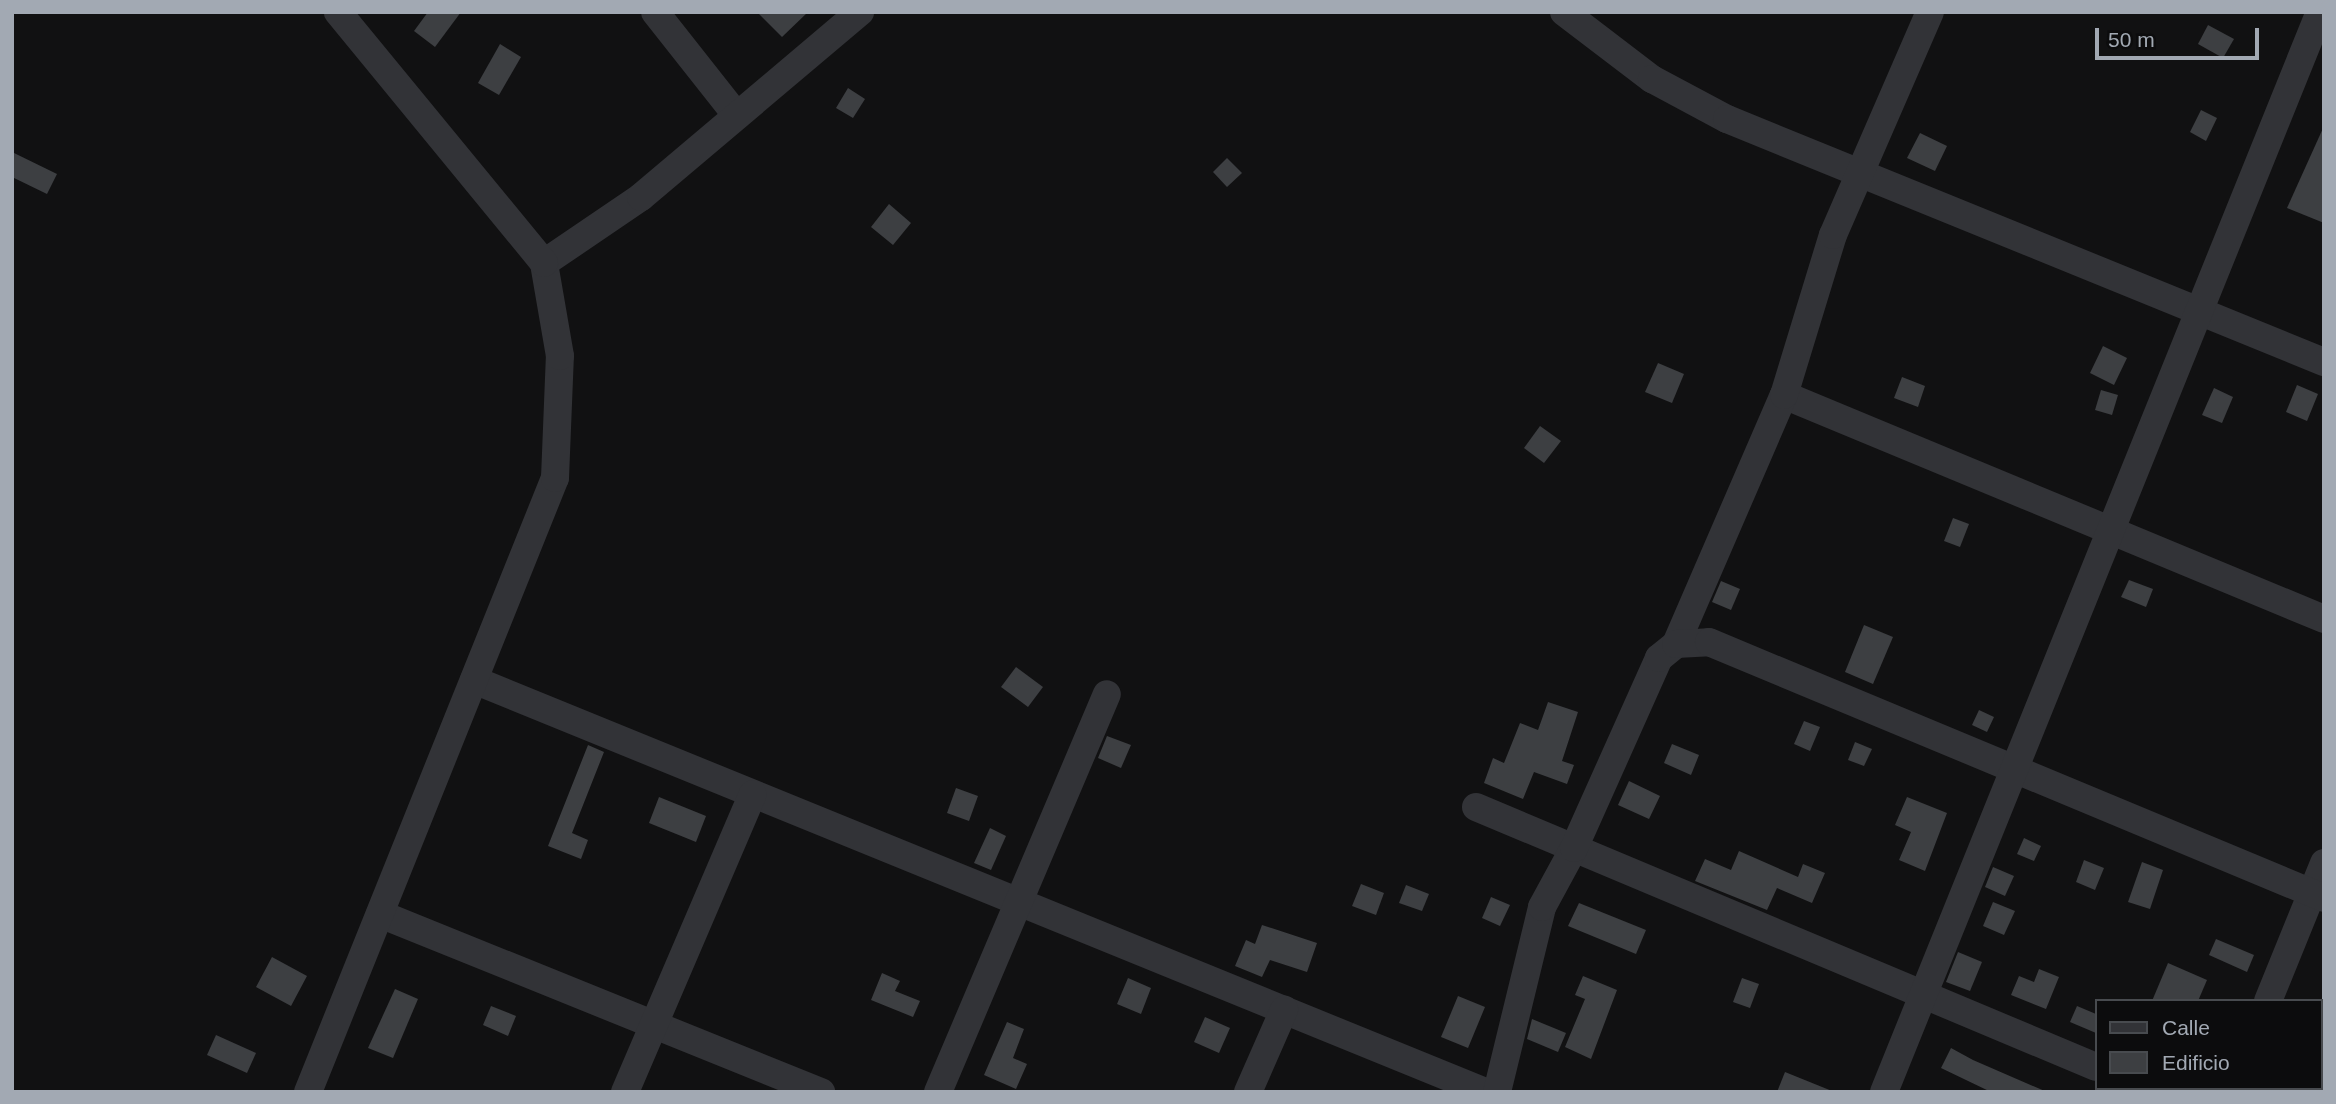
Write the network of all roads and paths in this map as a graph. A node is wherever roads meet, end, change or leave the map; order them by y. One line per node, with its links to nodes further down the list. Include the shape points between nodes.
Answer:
1 (338, 12): 9 (street)
2 (655, 12): 7 (street)
3 (860, 12): 7 (street)
4 (1930, 12): 8 (street)
5 (2320, 12): 10 (street)
6 (1565, 13): 8 (street, via 1653,79 1727,119)
7 (737, 116): 9 (street, via 641,197)
8 (1860, 173): 10 (street); 12 (street, via 1833,235)
9 (544, 263): 16 (street, via 560,356 555,478)
10 (2200, 309): 11 (street); 13 (street)
11 (2324, 362)
12 (1784, 395): 13 (street); 15 (street)
13 (2110, 531): 14 (street); 18 (street)
14 (2324, 619)
15 (1676, 644): 18 (street, via 1709,642); 21 (street, via 1659,658)
16 (474, 681): 19 (street); 25 (street)
17 (1107, 694): 24 (street)
18 (2014, 769): 23 (street); 26 (street)
19 (753, 794): 24 (street); 29 (street)
20 (1476, 807): 21 (street)
21 (1574, 848): 26 (street); 37 (street, via 1542,907)
22 (2324, 863): 23 (street)
23 (2318, 895): 27 (street)
24 (1019, 902): 28 (street); 34 (street)
25 (380, 914): 29 (street); 31 (street)
26 (1923, 995): 30 (street); 38 (street)
27 (2269, 999)
28 (1284, 1010): 35 (street); 36 (street)
29 (653, 1024): 32 (street); 33 (street)
30 (2094, 1066)
31 (308, 1092)
32 (625, 1092)
33 (821, 1092)
34 (939, 1092)
35 (1248, 1092)
36 (1485, 1092)
37 (1497, 1092)
38 (1884, 1092)

